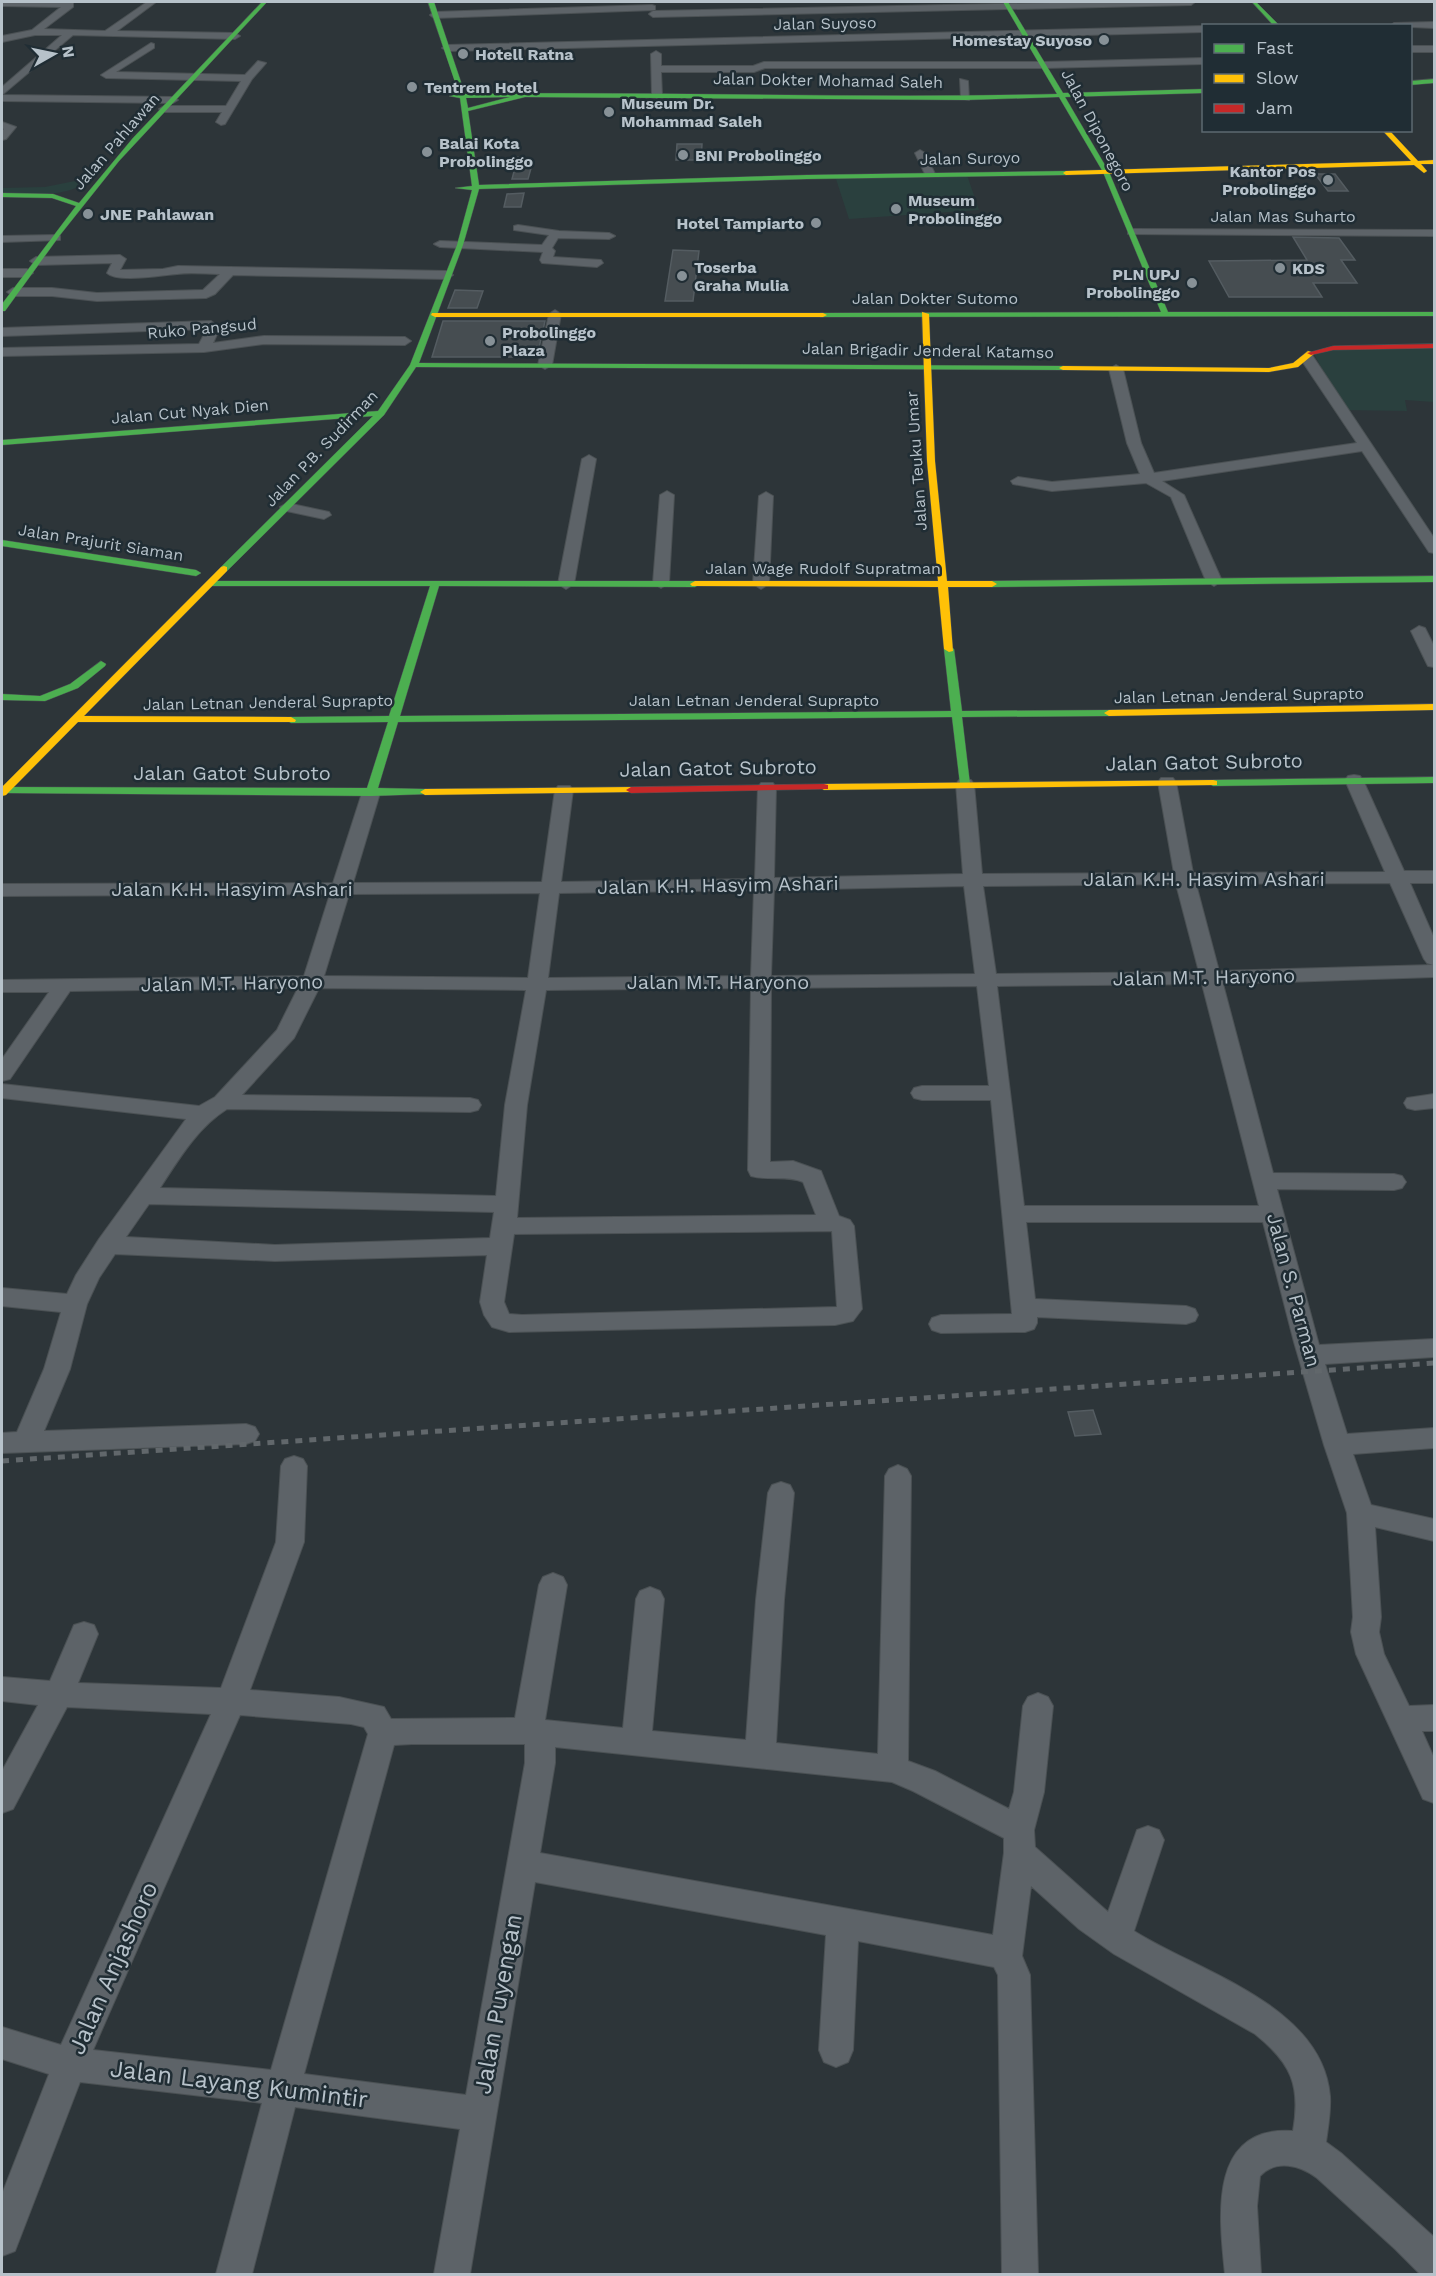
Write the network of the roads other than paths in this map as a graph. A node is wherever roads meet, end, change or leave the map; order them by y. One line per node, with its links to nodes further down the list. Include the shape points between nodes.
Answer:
1 (152, 2): 17 (street)
2 (264, 2): 19 (main road, Jalan Pahlawan)
3 (422, 2): 39 (main road, Jalan P.B. Sudirman)
4 (1191, 2): 7 (street)
5 (1254, 2): 11 (main road)
6 (2, 3): 8 (street)
7 (1007, 3): 10 (street); 18 (main road, Jalan Diponegoro)
8 (73, 4): 15 (street)
9 (432, 8): 10 (street); 22 (main road, Jalan P.B. Sudirman)
10 (654, 21): 22 (street, Jalan Suyoso); 25 (street, Jalan Suyoso); 29 (street)
11 (1276, 24)
12 (1434, 24): 13 (street)
13 (1412, 25)
14 (1202, 29): 18 (street, Jalan Suyoso)
15 (35, 32): 16 (street); 20 (street)
16 (70, 33): 17 (street); 36 (street)
17 (108, 33): 19 (street)
18 (1024, 33): 25 (street, Jalan Suyoso); 28 (main road, Jalan Diponegoro)
19 (235, 36): 30 (main road, Jalan Pahlawan)
20 (2, 39)
21 (151, 46): 30 (street, via 106,75)
22 (447, 48): 39 (main road, Jalan P.B. Sudirman)
23 (1434, 48): 24 (street)
24 (1412, 50)
25 (727, 55): 28 (street, via 754,69 779,65); 29 (street)
26 (1202, 61): 28 (street)
27 (261, 63): 31 (street)
28 (1044, 65): 40 (main road, Jalan Diponegoro)
29 (657, 69): 38 (street)
30 (194, 78): 31 (street); 43 (main road, Jalan Pahlawan)
31 (248, 78): 44 (street)
32 (963, 81): 42 (street)
33 (1434, 81): 34 (main road)
34 (1412, 82)
35 (1202, 91): 40 (main road, Jalan Dokter Mohamad Saleh)
36 (2, 92)
37 (528, 94): 38 (main road, Jalan Dokter Mohamad Saleh); 39 (main road, Jalan Dokter Mohamad Saleh); 45 (main road)
38 (657, 95): 42 (main road, Jalan Dokter Mohamad Saleh)
39 (458, 96): 45 (main road, Jalan P.B. Sudirman); 53 (main road, Jalan P.B. Sudirman)
40 (1063, 96): 42 (main road, Jalan Dokter Mohamad Saleh); 54 (main road, Jalan Diponegoro)
41 (2, 98): 43 (street)
42 (966, 98)
43 (169, 105): 44 (street); 57 (main road, Jalan Pahlawan)
44 (230, 109): 46 (street)
45 (466, 111): 53 (main road, Jalan P.B. Sudirman)
46 (221, 122)
47 (2, 126): 49 (street, via 11,127)
48 (1387, 132): 51 (main road)
49 (2, 137)
50 (920, 153): 55 (street)
51 (1416, 162): 52 (main road, Jalan Suroyo); 54 (main road, Jalan Suroyo); 56 (main road)
52 (1434, 162)
53 (460, 168): 58 (main road, Jalan Suroyo); 58 (main road, Jalan P.B. Sudirman); 61 (main road, Jalan P.B. Sudirman)
54 (1106, 172): 55 (main road, Jalan Suroyo); 64 (main road, Jalan Diponegoro)
55 (930, 174): 58 (main road, Jalan Suroyo)
56 (1434, 182)
57 (96, 186): 60 (main road); 62 (main road, Jalan Pahlawan)
58 (476, 186): 70 (main road, Jalan P.B. Sudirman)
59 (2, 195): 60 (main road)
60 (29, 195): 62 (main road, via 65,198)
61 (453, 203)
62 (81, 206): 68 (main road, Jalan Pahlawan)
63 (518, 228): 66 (street)
64 (1132, 232): 65 (street, Jalan Mas Suharto); 85 (main road, Jalan Diponegoro)
65 (1434, 233)
66 (555, 234): 67 (street); 71 (street)
67 (609, 236)
68 (56, 238): 69 (street); 73 (main road, Jalan Pahlawan)
69 (2, 239)
70 (460, 245): 71 (street); 72 (street); 79 (main road, Jalan P.B. Sudirman)
71 (545, 249): 74 (street, via 549,251 546,260)
72 (436, 260): 75 (street); 79 (street)
73 (36, 261): 77 (main road, Jalan Pahlawan); 78 (street, via 119,258 113,273)
74 (597, 263)
75 (230, 271): 78 (street); 81 (street, via 209,293)
76 (2, 273): 77 (street)
77 (27, 273): 80 (main road, Jalan Pahlawan)
78 (163, 273): 81 (street)
79 (447, 275): 87 (main road, Jalan P.B. Sudirman)
80 (13, 292): 81 (street); 82 (main road, Jalan Pahlawan)
81 (148, 296)
82 (2, 309)
83 (555, 314): 84 (main road, Jalan Dokter Sutomo); 87 (main road, Jalan Dokter Sutomo); 97 (street)
84 (925, 314): 85 (main road, Jalan Dokter Sutomo); 98 (main road, Jalan Teuku Umar)
85 (1165, 314): 86 (main road, Jalan Dokter Sutomo)
86 (1434, 314)
87 (435, 315): 96 (main road, Jalan P.B. Sudirman)
88 (160, 327): 89 (street); 92 (street, via 214,326); 93 (street)
89 (2, 333)
90 (405, 341): 92 (street, Ruko Pangsud, via 264,340)
91 (1434, 346): 95 (main road, Jalan Brigadir Jenderal Katamso, via 1333,348 1314,351)
92 (204, 348): 93 (street, Ruko Pangsud)
93 (148, 350): 94 (street, Ruko Pangsud)
94 (2, 352)
95 (1307, 362): 99 (main road, Jalan Brigadir Jenderal Katamso, via 1269,370); 105 (street)
96 (414, 365): 97 (main road, Jalan Brigadir Jenderal Katamso); 102 (main road, Jalan P.B. Sudirman)
97 (545, 365): 98 (main road, Jalan Brigadir Jenderal Katamso)
98 (926, 366): 99 (main road, Jalan Brigadir Jenderal Katamso); 122 (main road, Jalan Teuku Umar)
99 (1116, 369): 107 (street, via 1134,443)
100 (373, 396): 101 (main road, Jalan P.B. Sudirman)
101 (361, 413): 102 (main road, Jalan Cut Nyak Dien); 103 (main road, Jalan P.B. Sudirman); 104 (main road, Jalan Cut Nyak Dien)
102 (381, 413): 111 (main road, Jalan P.B. Sudirman)
103 (344, 429)
104 (2, 444)
105 (1366, 449): 107 (street, via 1315,449); 114 (street)
106 (589, 459): 119 (street)
107 (1152, 480): 108 (street, via 1052,488); 116 (street, via 1177,495)
108 (1018, 482)
109 (667, 495): 118 (street)
110 (766, 496): 120 (street)
111 (287, 507): 112 (street); 117 (main road, Jalan P.B. Sudirman)
112 (324, 515)
113 (2, 543): 123 (main road, Jalan Prajurit Siaman, via 200,569)
114 (1434, 549)
115 (1434, 579): 116 (main road, Jalan Wage Rudolf Supratman)
116 (1214, 581): 122 (main road, Jalan Wage Rudolf Supratman)
117 (211, 583): 121 (main road, Jalan Wage Rudolf Supratman); 131 (main road, Jalan P.B. Sudirman)
118 (661, 583): 119 (main road, Jalan Wage Rudolf Supratman); 120 (main road, Jalan Wage Rudolf Supratman)
119 (566, 584): 121 (main road, Jalan Wage Rudolf Supratman)
120 (761, 584): 122 (main road, Jalan Wage Rudolf Supratman)
121 (435, 585): 130 (main road)
122 (943, 585): 129 (main road, Jalan Teuku Umar)
123 (180, 589)
124 (1419, 631): 126 (street)
125 (115, 650): 127 (main road, via 71,689 46,704)
126 (1434, 662)
127 (2, 697)
128 (1434, 707): 129 (main road, Jalan Letnan Jenderal Suprapto)
129 (955, 716): 130 (main road, Jalan Letnan Jenderal Suprapto); 135 (main road, Jalan Teuku Umar)
130 (394, 717): 131 (main road, Jalan Letnan Jenderal Suprapto, via 150,721); 139 (main road)
131 (73, 718): 138 (main road, Jalan P.B. Sudirman)
132 (1354, 780): 133 (main road, Jalan Gatot Subroto); 134 (main road, Jalan Gatot Subroto); 141 (street)
133 (1434, 780)
134 (1167, 782): 135 (main road, Jalan Gatot Subroto); 143 (street, Jalan S. Parman)
135 (965, 784): 136 (main road, Jalan Gatot Subroto); 142 (street)
136 (767, 787): 137 (main road, Jalan Gatot Subroto); 144 (street)
137 (564, 790): 139 (main road, Jalan Gatot Subroto); 145 (street)
138 (2, 791): 139 (main road, Jalan Gatot Subroto)
139 (371, 793): 146 (street)
140 (1434, 877): 141 (street, Jalan K.H. Hasyim Ashari)
141 (1399, 878): 143 (street, Jalan K.H. Hasyim Ashari); 148 (street)
142 (973, 880): 143 (street, Jalan K.H. Hasyim Ashari); 144 (street, Jalan K.H. Hasyim Ashari); 151 (street)
143 (1185, 880): 150 (street, Jalan S. Parman)
144 (765, 886): 145 (street, Jalan K.H. Hasyim Ashari); 153 (street)
145 (551, 887): 146 (street, Jalan K.H. Hasyim Ashari); 154 (street)
146 (342, 888): 147 (street, Jalan K.H. Hasyim Ashari); 152 (street)
147 (2, 890)
148 (1434, 959)
149 (1434, 972): 150 (street, Jalan M.T. Haryono)
150 (1210, 978): 151 (street, Jalan M.T. Haryono); 164 (street, Jalan S. Parman)
151 (987, 979): 153 (street, Jalan M.T. Haryono); 160 (street)
152 (312, 981): 154 (street, Jalan M.T. Haryono); 156 (street, Jalan M.T. Haryono); 161 (street, via 286,1033)
153 (761, 982): 154 (street, Jalan M.T. Haryono); 169 (street, via 759,1170 793,1169 813,1177)
154 (537, 984): 170 (street, via 516,1105)
155 (2, 986): 156 (street, Jalan M.T. Haryono)
156 (63, 986): 157 (street)
157 (2, 1074)
158 (2, 1091): 163 (street)
159 (922, 1093): 160 (street)
160 (1001, 1093): 167 (street)
161 (223, 1102): 162 (street); 163 (street)
162 (470, 1105)
163 (203, 1114): 166 (street)
164 (1264, 1181): 165 (street); 168 (street, Jalan S. Parman)
165 (1394, 1182)
166 (143, 1197): 170 (street); 171 (street)
167 (1012, 1214): 168 (street); 174 (street)
168 (1274, 1214): 178 (street, Jalan S. Parman)
169 (830, 1222): 170 (street); 170 (street, via 842,1226 844,1232 850,1309 844,1315 502,1323 495,1317 492,1302)
170 (504, 1226): 171 (street, via 275,1253)
171 (107, 1245): 173 (street)
172 (2, 1297): 173 (street)
173 (75, 1304): 181 (street, via 57,1370)
174 (1023, 1307): 175 (street); 176 (street, via 1025,1323)
175 (1186, 1315)
176 (941, 1324)
177 (1434, 1348): 178 (street)
178 (1309, 1349): 182 (street, Jalan S. Parman)
179 (246, 1434): 181 (street)
180 (1434, 1438): 182 (street)
181 (14, 1443)
182 (1337, 1445): 186 (street, Jalan S. Parman)
183 (294, 1466): 193 (street, Jalan Anjashoro, via 290,1542)
184 (898, 1476): 201 (street)
185 (781, 1493): 200 (street)
186 (1361, 1513): 187 (street); 196 (street, Jalan S. Parman, via 1365,1632 1370,1654)
187 (1434, 1530)
188 (553, 1585): 197 (street, Jalan Puyengan)
189 (650, 1599): 199 (street)
190 (84, 1634): 192 (street)
191 (2, 1689): 192 (street)
192 (58, 1696): 193 (street); 203 (street)
193 (231, 1701): 198 (street, via 353,1711 374,1716); 212 (street, Jalan Anjashoro)
194 (1038, 1706): 205 (street)
195 (1434, 1718): 196 (street)
196 (1401, 1719): 202 (street, Jalan S. Parman)
197 (534, 1732): 198 (street); 199 (street); 206 (street, Jalan Puyengan, via 540,1763)
198 (383, 1733): 213 (street)
199 (636, 1743): 200 (street)
200 (760, 1756): 201 (street)
201 (893, 1769): 205 (street, via 924,1780)
202 (1434, 1789)
203 (2, 1799)
204 (1148, 1840): 208 (street)
205 (1020, 1841): 208 (street, via 1055,1889); 209 (street)
206 (523, 1865): 207 (street); 214 (street, Jalan Puyengan)
207 (843, 1923): 209 (street); 211 (street)
208 (1116, 1937): 215 (street, via 1261,2017 1285,2037 1302,2061 1312,2087 1313,2115)
209 (1006, 1956): 220 (street, via 1014,1975)
210 (2, 2043): 212 (street, Jalan Layang Kumintir)
211 (836, 2050)
212 (70, 2064): 213 (street, Jalan Layang Kumintir); 216 (street, Jalan Anjashoro)
213 (283, 2089): 214 (street, Jalan Layang Kumintir); 218 (street)
214 (479, 2114): 219 (street, Jalan Puyengan)
215 (1307, 2152): 217 (street, via 1337,2172); 221 (street, via 1264,2150 1244,2168 1240,2187)
216 (3, 2227)
217 (1434, 2263)
218 (234, 2274)
219 (452, 2274)
220 (1020, 2274)
221 (1243, 2274)

